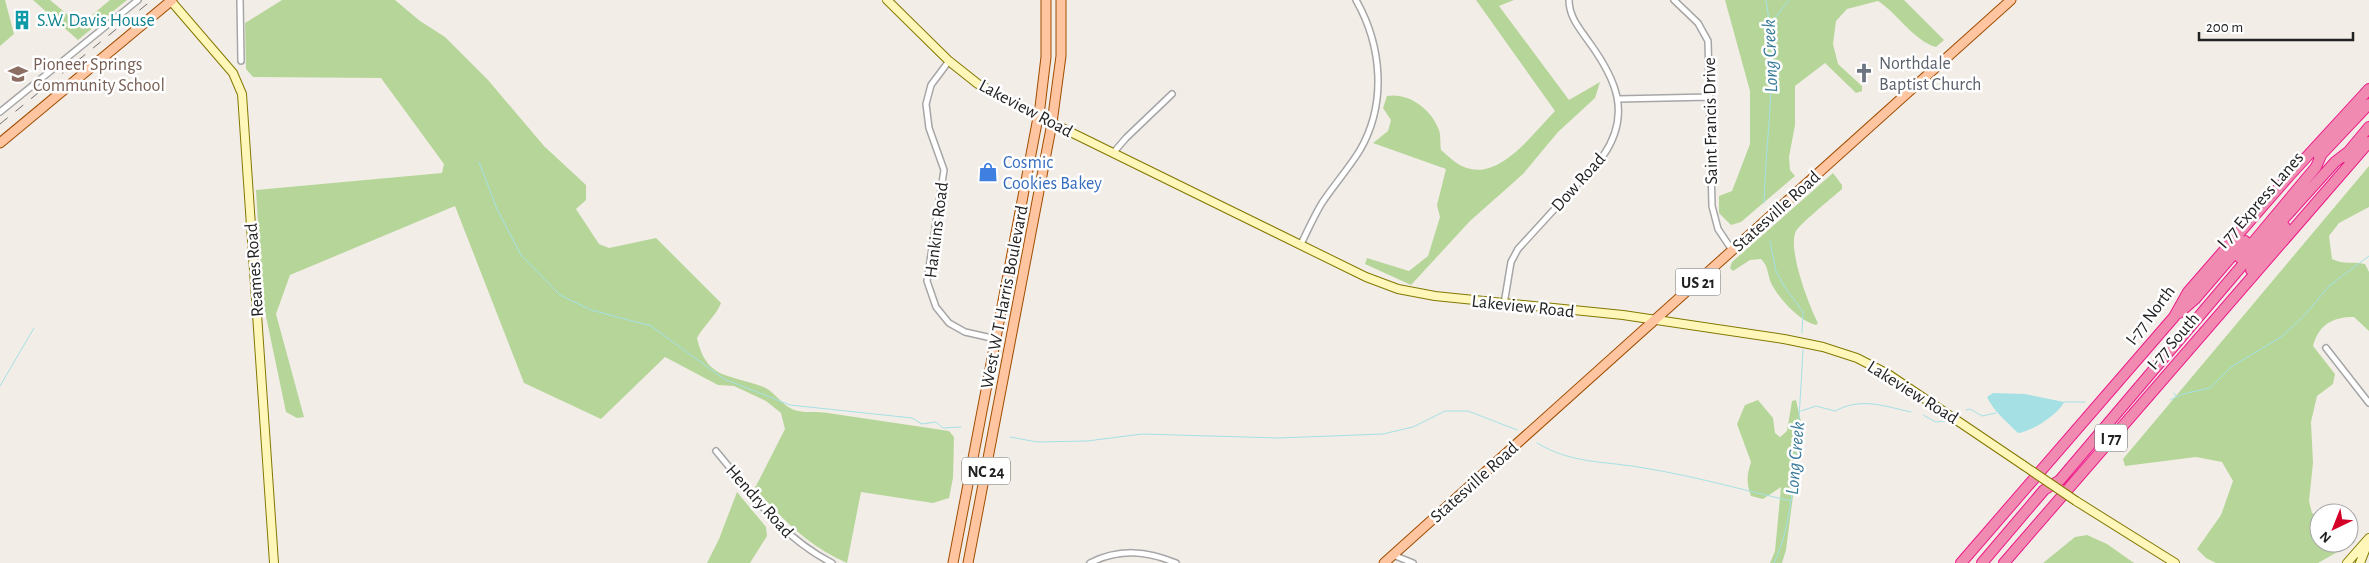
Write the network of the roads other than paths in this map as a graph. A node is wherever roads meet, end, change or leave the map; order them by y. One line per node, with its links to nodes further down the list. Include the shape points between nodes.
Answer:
1 (138, 0): 18 (street)
2 (240, 0): 11 (street)
3 (887, 0): 12 (main road, Lakeview Road)
4 (1046, 0): 19 (main road, West W T Harris Boulevard / NC 24, via 1046,57)
5 (1061, 0): 20 (main road, West W T Harris Boulevard / NC 24, via 1061,56)
6 (1356, 0): 27 (street, via 1377,52 1378,94 1374,116 1360,150 1322,203)
7 (1569, 0): 16 (street, Dow Road, via 1574,21 1608,70)
8 (1674, 0): 15 (street, Saint Francis Drive, via 1698,23 1706,36)
9 (2010, 0): 28 (main road, Statesville Road / US 21)
10 (171, 1): 23 (main road); 42 (main road, Reames Road, via 232,73 242,94)
11 (241, 61)
12 (949, 61): 19 (main road, Lakeview Road, via 978,84); 33 (street, Hankins Road, via 931,85 926,104 929,128 944,170 927,281 936,308 950,324 965,332)
13 (2369, 89): 31 (highway, I-77 North / I 77, via 2188,292)
14 (1172, 94): 24 (street)
15 (1710, 97): 16 (street); 28 (street, Saint Francis Drive, via 1713,215)
16 (1618, 99): 29 (street, Dow Road, via 1616,125 1607,150 1518,249 1511,262)
17 (2369, 104): 26 (highway, I 77 Express Lanes / I 77)
18 (0, 112)
19 (1038, 116): 20 (main road, Lakeview Road); 33 (main road, West W T Harris Boulevard / NC 24)
20 (1052, 124): 24 (main road, Lakeview Road); 45 (main road, West W T Harris Boulevard / NC 24)
21 (2369, 128): 25 (highway, I 77 Express Lanes / I 77)
22 (2369, 142): 30 (highway, I-77 South / I 77)
23 (0, 143)
24 (1114, 152): 27 (main road, Lakeview Road)
25 (2348, 152): 30 (highway, I 77 Express Lanes / I 77, via 2264,252); 37 (highway, via 2335,162 2262,243)
26 (2322, 153): 31 (highway, I 77 Express Lanes / I 77, via 2195,300); 37 (highway, via 2316,167)
27 (1301, 244): 29 (main road, Lakeview Road, via 1366,277 1398,289)
28 (1732, 250): 32 (main road, Statesville Road / US 21)
29 (1504, 304): 32 (main road, Lakeview Road)
30 (2219, 313): 53 (highway, I-77 South / I 77)
31 (2174, 317): 50 (highway, I-77 North / I 77)
32 (1654, 321): 38 (main road, Lakeview Road, bridge, via 1784,339 1847,354 1900,381); 41 (main road, Statesville Road / US 21)
33 (996, 339): 44 (main road, West W T Harris Boulevard / NC 24)
34 (2326, 348): 35 (street)
35 (2369, 403)
36 (716, 451): 43 (street, Hendry Road, via 780,528 808,550)
37 (2067, 467): 38 (highway, via 2060,480)
38 (2052, 485): 39 (highway, via 2049,493); 54 (main road, Lakeview Road, bridge)
39 (2037, 503): 51 (highway); 52 (highway)
40 (2368, 539): 55 (main road); 56 (main road)
41 (1393, 555): 48 (main road, Statesville Road / US 21); 49 (street)
42 (274, 563)
43 (832, 563)
44 (953, 563)
45 (968, 563)
46 (1090, 563): 47 (street, via 1111,555 1136,552)
47 (1176, 563)
48 (1384, 563)
49 (1413, 563)
50 (1961, 563)
51 (1982, 563)
52 (1990, 563)
53 (2004, 563)
54 (2175, 563)
55 (2348, 563)
56 (2360, 563)

